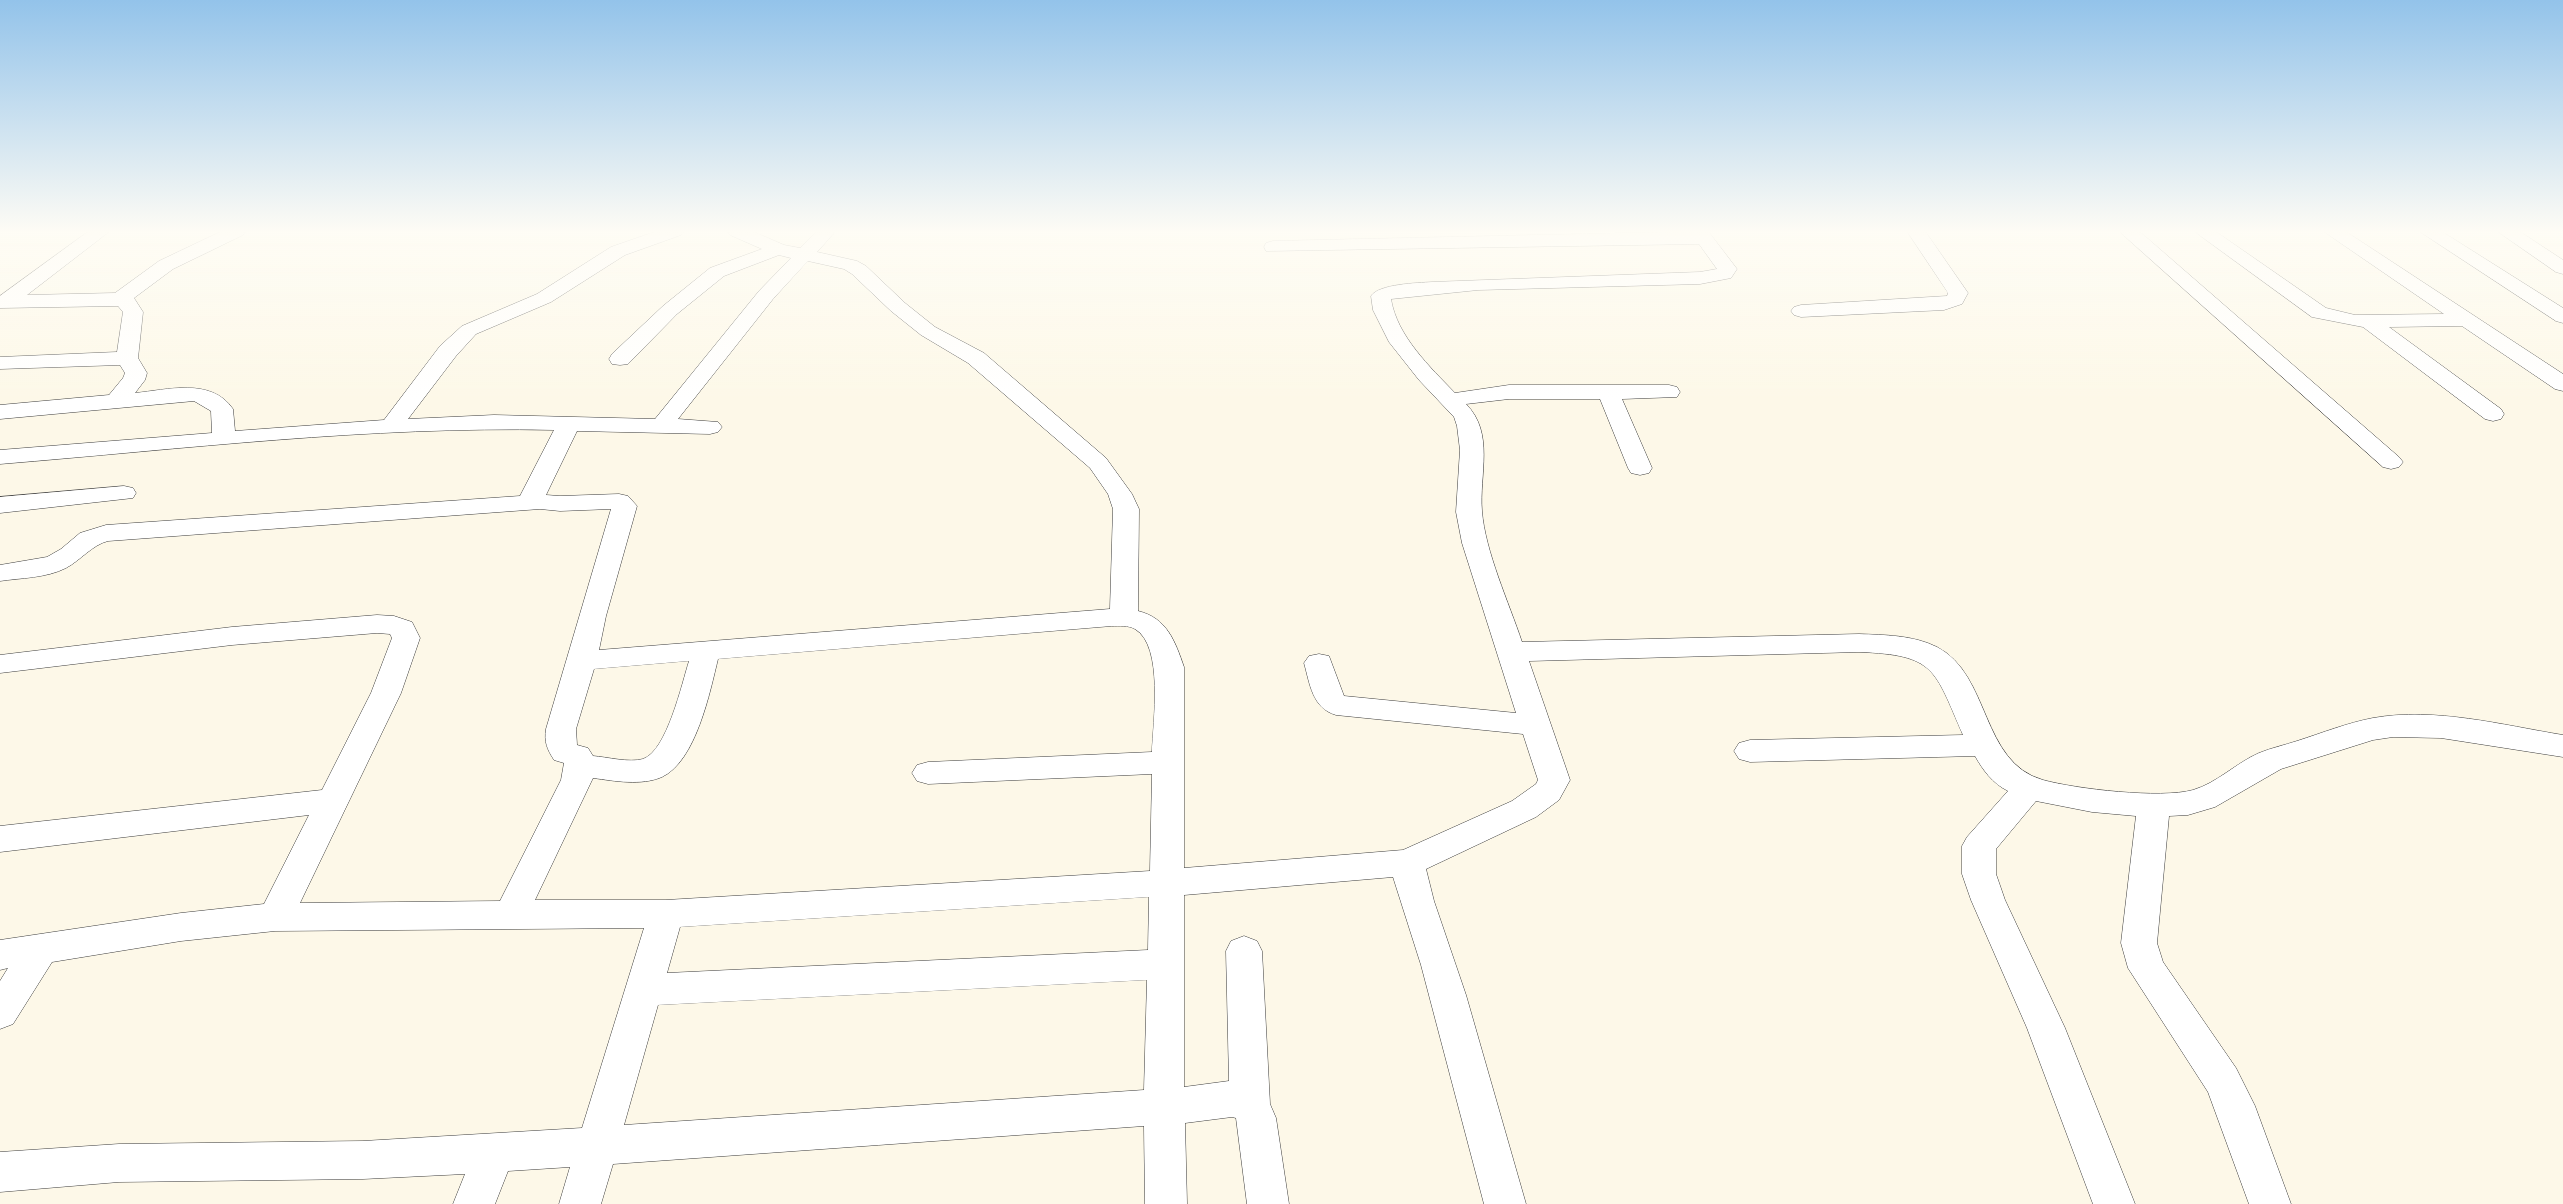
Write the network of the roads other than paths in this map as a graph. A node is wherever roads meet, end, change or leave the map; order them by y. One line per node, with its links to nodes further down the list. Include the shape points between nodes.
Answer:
1 (23, 287): 14 (street)
2 (136, 287): 13 (street)
3 (561, 287): 30 (street, via 544,298 469,330 448,351)
4 (698, 287): 20 (street)
5 (774, 287): 31 (street)
6 (877, 287): 41 (street, via 928,331 976,358 1098,462 1120,494 1126,509)
7 (1403, 287): 25 (street, via 1381,296 1383,308 1397,340)
8 (1954, 287): 15 (street, via 1958,293 1955,300 1944,304)
9 (2193, 287): 35 (street)
10 (2282, 287): 18 (street, via 2319,313 2342,320)
11 (2417, 287): 17 (street)
12 (2516, 287): 16 (street)
13 (119, 300): 14 (street); 19 (street, via 131,304 133,312)
14 (2, 302)
15 (1802, 311)
16 (2563, 317)
17 (2466, 320): 18 (street); 22 (street)
18 (2368, 321): 28 (street)
19 (127, 358): 21 (street); 26 (street, via 136,373)
20 (620, 359)
21 (0, 363)
22 (2563, 384)
23 (1608, 392): 24 (street); 25 (street, via 1509,392); 36 (street)
24 (1669, 392)
25 (1450, 400): 43 (street, via 1470,426 1469,511 1475,542)
26 (115, 402): 27 (street); 33 (street, via 194,394 204,396 222,408)
27 (0, 412)
28 (2493, 414)
29 (569, 424): 30 (street, via 494,422); 31 (street); 38 (street, via 533,490 532,497)
30 (391, 426): 33 (street)
31 (661, 426): 32 (street)
32 (710, 427)
33 (224, 439): 34 (street)
34 (0, 457)
35 (2391, 462)
36 (1640, 468)
37 (124, 493): 39 (street)
38 (537, 502): 40 (street, via 106,533 89,538 64,560 54,564); 44 (street, via 619,501 624,506)
39 (0, 505)
40 (0, 573)
41 (1124, 616): 42 (street); 51 (street, via 1140,619 1153,628 1163,643 1169,667)
42 (706, 651): 44 (street, via 605,660 591,660); 52 (street, via 680,732 662,762 650,769)
43 (1512, 652): 47 (street); 48 (street, via 1889,644 1929,654 1948,672)
44 (584, 654): 52 (street, via 560,742 565,752 577,756)
45 (1319, 663): 47 (street, via 1329,698 1336,705)
46 (0, 664): 55 (street, via 232,636 394,625 402,628 406,638 404,648 386,693)
47 (1537, 725): 58 (street, via 1554,780 1548,792 1524,808)
48 (1983, 745): 50 (street); 54 (street, via 2000,768)
49 (2563, 746): 56 (street, via 2434,728 2374,728 2271,761 2204,799)
50 (1750, 751)
51 (1168, 762): 53 (street); 59 (street)
52 (581, 766): 60 (street)
53 (928, 773)
54 (2029, 787): 56 (street, via 2088,799); 79 (street, via 1979,846 1979,874 2046,1028)
55 (332, 802): 57 (street); 62 (street)
56 (2154, 804): 80 (street, via 2139,943 2141,951 2146,968 2222,1080 2235,1106)
57 (0, 840)
58 (1408, 863): 59 (street); 78 (street, via 1410,881 1441,972)
59 (1167, 883): 61 (street); 66 (street)
60 (511, 914): 61 (street); 62 (street)
61 (666, 914): 67 (street)
62 (275, 917): 63 (street)
63 (42, 947): 65 (street); 68 (street)
64 (1244, 951): 69 (street)
65 (0, 955)
66 (1166, 964): 67 (street); 70 (street)
67 (643, 990): 71 (street)
68 (0, 1013)
69 (1250, 1104): 70 (street, via 1232,1099); 77 (street, via 1256,1118)
70 (1164, 1107): 71 (street); 76 (street)
71 (597, 1147): 72 (street); 75 (street)
72 (494, 1153): 73 (street, via 362,1160 119,1163); 74 (street)
73 (0, 1172)
74 (474, 1204)
75 (580, 1204)
76 (1166, 1204)
77 (1268, 1204)
78 (1505, 1204)
79 (2114, 1204)
80 (2270, 1204)

